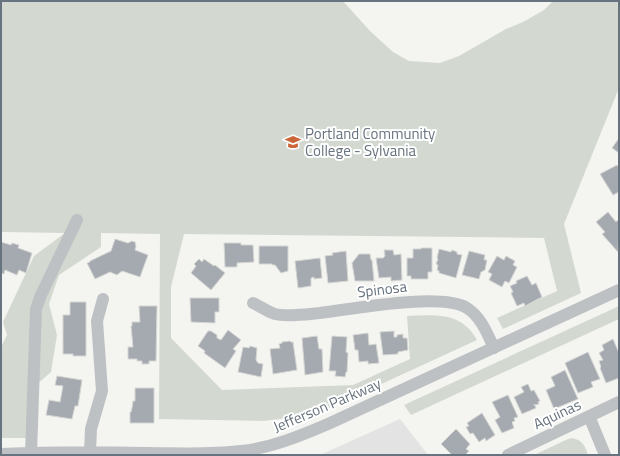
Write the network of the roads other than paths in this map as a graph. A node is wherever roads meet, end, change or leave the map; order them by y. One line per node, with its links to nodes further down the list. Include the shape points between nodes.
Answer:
1 (77, 220): 9 (street, via 36,309)
2 (619, 290): 5 (street, Jefferson Parkway)
3 (103, 299): 8 (street, via 97,321 102,391 91,429)
4 (253, 303): 5 (street, Spinosa, via 275,314 303,315 416,301 461,305 478,318)
5 (494, 348): 10 (street, Jefferson Parkway, via 306,434)
6 (619, 402): 7 (street, Aquinas)
7 (589, 416): 12 (street, Aquinas); 13 (street)
8 (90, 452): 9 (street, Jefferson Parkway); 10 (street, Jefferson Parkway)
9 (31, 453): 11 (street, Jefferson Parkway)
10 (242, 453)
11 (1, 454)
12 (508, 455)
13 (605, 455)

